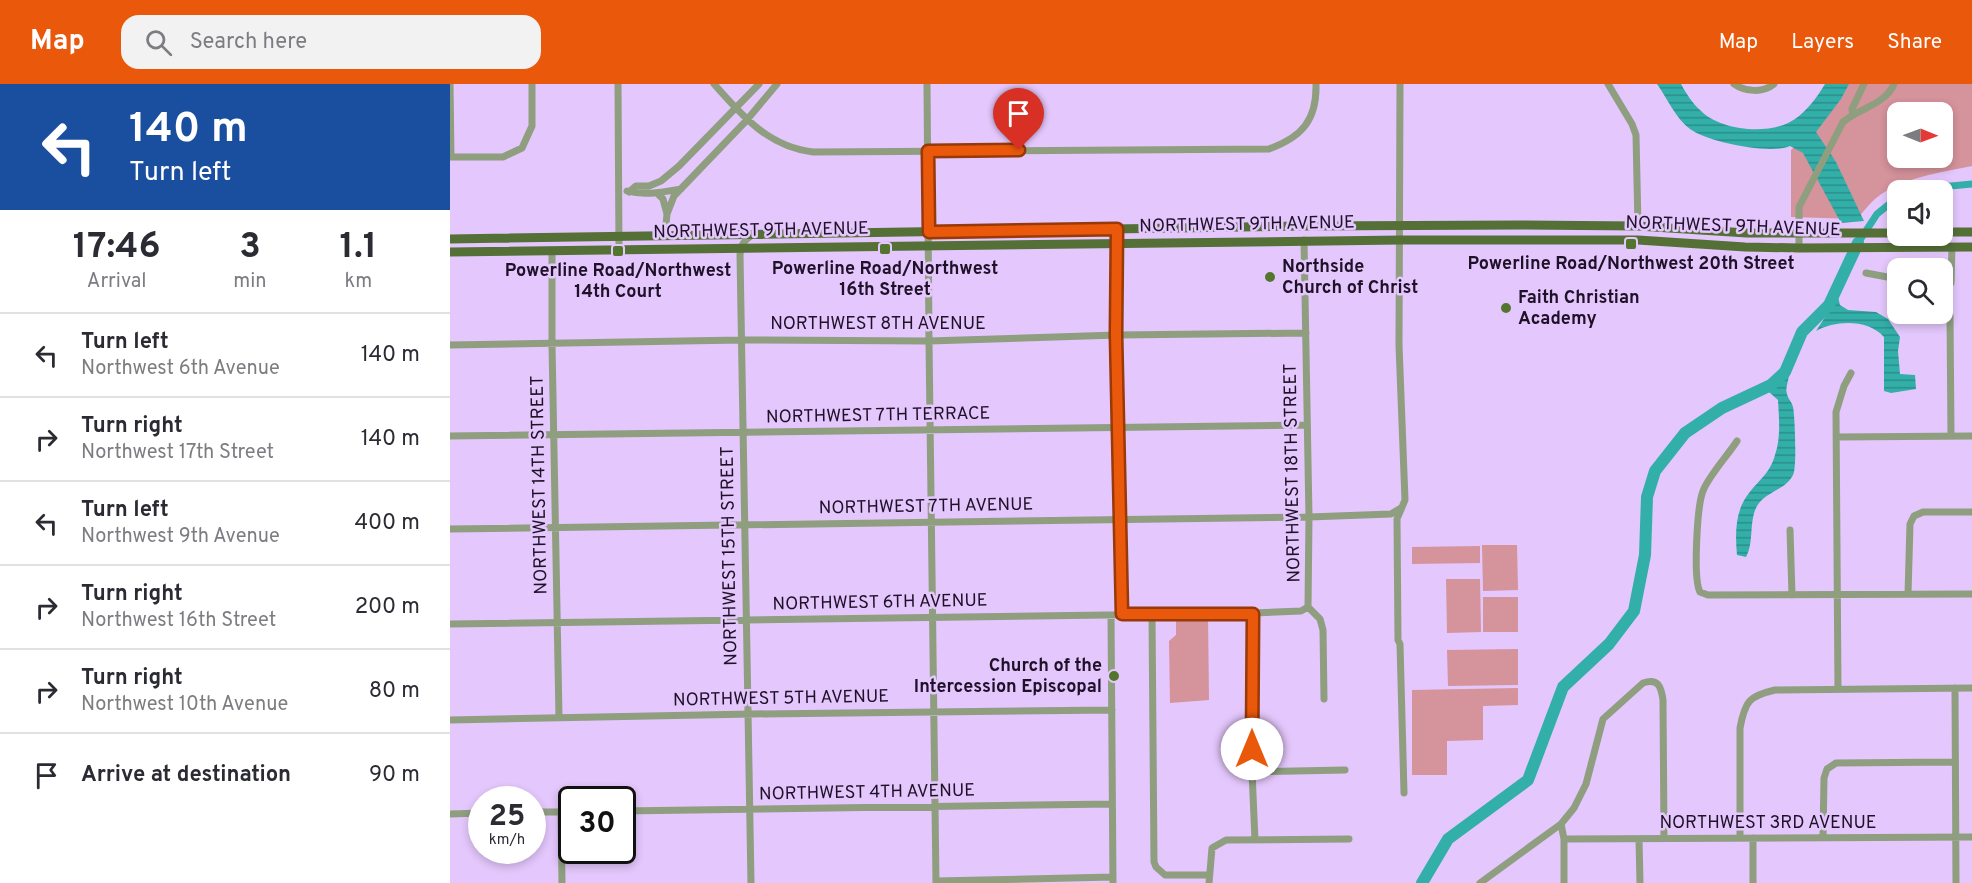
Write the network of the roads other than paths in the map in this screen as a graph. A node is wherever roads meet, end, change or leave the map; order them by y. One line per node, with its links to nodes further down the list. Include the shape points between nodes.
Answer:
1 (450, 84): 19 (street)
2 (532, 84): 19 (street, via 532,126 522,148 503,157)
3 (618, 84): 21 (street)
4 (714, 84): 15 (street)
5 (759, 84): 15 (street)
6 (777, 84): 17 (street)
7 (927, 84): 18 (street)
8 (1316, 84): 18 (street, via 1310,119 1286,143 1269,149)
9 (1400, 84): 26 (street)
10 (1608, 84): 25 (street, via 1636,135)
11 (1734, 84): 13 (street, via 1753,91)
12 (1864, 84): 16 (street)
13 (1773, 85)
14 (1893, 85): 16 (street, via 1887,97)
15 (736, 109): 17 (street); 22 (street, via 661,180)
16 (1852, 114): 30 (street, via 1799,207)
17 (746, 120): 18 (street, via 776,141 800,150); 20 (street)
18 (928, 151): 29 (street)
19 (450, 157)
20 (681, 189): 23 (street); 24 (street)
21 (619, 190): 22 (street); 36 (street)
22 (628, 192): 23 (street)
23 (657, 193): 24 (street)
24 (667, 214): 33 (street)
25 (1638, 225): 26 (main road, NORTHWEST 9TH AVENUE); 27 (main road, NORTHWEST 9TH AVENUE); 40 (main road)
26 (1401, 226): 28 (main road, NORTHWEST 9TH AVENUE); 39 (street)
27 (1661, 227): 30 (main road, NORTHWEST 9TH AVENUE); 41 (main road)
28 (1117, 229): 29 (main road, NORTHWEST 9TH AVENUE); 42 (street)
29 (929, 232): 34 (main road, NORTHWEST 9TH AVENUE); 43 (street)
30 (1799, 233): 31 (main road, NORTHWEST 9TH AVENUE); 47 (street)
31 (1887, 233)
32 (1953, 233): 35 (main road)
33 (665, 235): 34 (main road, NORTHWEST 9TH AVENUE); 36 (main road, NORTHWEST 9TH AVENUE)
34 (753, 235): 46 (street)
35 (1972, 235): 44 (main road, via 1959,239)
36 (619, 236): 37 (main road, NORTHWEST 9TH AVENUE); 48 (street)
37 (450, 239)
38 (1304, 240): 39 (main road, NORTHWEST 9TH AVENUE); 42 (main road, NORTHWEST 9TH AVENUE); 55 (street, NORTHWEST 18TH STREET)
39 (1401, 240): 40 (main road, NORTHWEST 9TH AVENUE); 72 (street, via 1405,500)
40 (1615, 240): 41 (main road, NORTHWEST 9TH AVENUE)
41 (1638, 240): 47 (main road, NORTHWEST 9TH AVENUE)
42 (1116, 244): 43 (main road, NORTHWEST 9TH AVENUE); 56 (street)
43 (929, 245): 46 (main road, NORTHWEST 9TH AVENUE); 58 (street)
44 (1952, 247): 45 (main road, NORTHWEST 9TH AVENUE); 47 (main road, NORTHWEST 9TH AVENUE); 51 (street)
45 (1972, 247)
46 (740, 248): 48 (main road, NORTHWEST 9TH AVENUE); 57 (street, NORTHWEST 15TH STREET)
47 (1799, 248)
48 (619, 250): 49 (main road, NORTHWEST 9TH AVENUE)
49 (552, 251): 50 (main road, NORTHWEST 9TH AVENUE); 59 (street, NORTHWEST 14TH STREET)
50 (450, 252)
51 (1952, 258)
52 (1866, 273): 53 (street)
53 (1887, 277)
54 (1946, 324): 68 (street)
55 (1306, 333): 56 (street, NORTHWEST 8TH AVENUE); 62 (street, NORTHWEST 18TH STREET)
56 (1116, 335): 58 (street, NORTHWEST 8TH AVENUE); 63 (street)
57 (741, 340): 58 (street, NORTHWEST 8TH AVENUE); 59 (street, NORTHWEST 8TH AVENUE); 65 (street, NORTHWEST 15TH STREET)
58 (928, 340): 64 (street)
59 (552, 344): 60 (street, NORTHWEST 8TH AVENUE); 66 (street, NORTHWEST 14TH STREET)
60 (450, 345)
61 (1851, 373): 70 (street, via 1836,412)
62 (1306, 425): 63 (street, NORTHWEST 7TH TERRACE); 74 (street, NORTHWEST 18TH STREET)
63 (1118, 427): 64 (street, NORTHWEST 7TH TERRACE); 75 (street)
64 (930, 431): 65 (street, NORTHWEST 7TH TERRACE); 76 (street)
65 (743, 432): 66 (street, NORTHWEST 7TH TERRACE); 77 (street, NORTHWEST 15TH STREET)
66 (555, 435): 67 (street, NORTHWEST 7TH TERRACE); 78 (street, NORTHWEST 14TH STREET)
67 (450, 436)
68 (1951, 436): 69 (street); 70 (street)
69 (1972, 436)
70 (1837, 437): 84 (street)
71 (1737, 441): 83 (street, via 1703,490 1696,585 1708,595)
72 (1401, 508): 74 (street, NORTHWEST 7TH AVENUE, via 1391,514); 106 (street, via 1397,519 1398,640)
73 (1972, 512): 81 (street, via 1923,512 1914,516 1910,524)
74 (1309, 517): 75 (street, NORTHWEST 7TH AVENUE); 85 (street, NORTHWEST 18TH STREET)
75 (1120, 519): 76 (street, NORTHWEST 7TH AVENUE); 86 (street)
76 (931, 522): 77 (street, NORTHWEST 7TH AVENUE); 90 (street)
77 (745, 525): 78 (street, NORTHWEST 7TH AVENUE); 91 (street, NORTHWEST 15TH STREET)
78 (557, 528): 79 (street, NORTHWEST 7TH AVENUE); 92 (street, NORTHWEST 14TH STREET)
79 (450, 529)
80 (1790, 530): 83 (street)
81 (1908, 594): 82 (street); 84 (street)
82 (1972, 594)
83 (1792, 595): 84 (street)
84 (1839, 595): 96 (street)
85 (1308, 607): 88 (street, NORTHWEST 6TH AVENUE, via 1301,611); 97 (street, NORTHWEST 18TH STREET, via 1320,619 1323,630)
86 (1122, 614): 87 (street, NORTHWEST 6TH AVENUE); 89 (street, NORTHWEST 6TH AVENUE)
87 (1152, 614): 88 (street, NORTHWEST 6TH AVENUE); 125 (street, via 1154,862 1165,875)
88 (1253, 614): 105 (street)
89 (1111, 615): 90 (street, NORTHWEST 6TH AVENUE); 98 (street)
90 (933, 617): 91 (street, NORTHWEST 6TH AVENUE); 99 (street)
91 (745, 620): 92 (street, NORTHWEST 6TH AVENUE); 100 (street, NORTHWEST 15TH STREET)
92 (558, 622): 93 (street, NORTHWEST 6TH AVENUE); 101 (street, NORTHWEST 14TH STREET)
93 (450, 624)
94 (1955, 688): 95 (street); 96 (street); 103 (street)
95 (1972, 688)
96 (1838, 689): 118 (street, via 1775,690 1757,694 1748,701 1740,728)
97 (1324, 699)
98 (1112, 710): 99 (street, NORTHWEST 5TH AVENUE); 107 (street)
99 (933, 711): 100 (street, NORTHWEST 5TH AVENUE); 108 (street)
100 (748, 714): 101 (street, NORTHWEST 5TH AVENUE); 109 (street, NORTHWEST 15TH STREET)
101 (559, 717): 102 (street, NORTHWEST 5TH AVENUE)
102 (450, 720)
103 (1954, 762): 114 (street, via 1836,763 1827,769 1824,778); 115 (street)
104 (1345, 770): 105 (street)
105 (1252, 772): 123 (street)
106 (1404, 794)
107 (1112, 804): 108 (street, NORTHWEST 4TH AVENUE); 126 (street)
108 (936, 807): 109 (street, NORTHWEST 4TH AVENUE); 127 (street)
109 (749, 810): 110 (street, NORTHWEST 4TH AVENUE); 129 (street, NORTHWEST 15TH STREET)
110 (636, 811)
111 (468, 813): 112 (street)
112 (450, 814)
113 (1561, 824): 117 (street, via 1586,784 1603,719 1643,683 1651,681 1658,683 1663,700); 121 (street); 130 (street)
114 (1823, 837): 115 (street, NORTHWEST 3RD AVENUE); 119 (street, NORTHWEST 3RD AVENUE)
115 (1955, 837): 116 (street, NORTHWEST 3RD AVENUE); 134 (street)
116 (1972, 837)
117 (1664, 838): 118 (street, NORTHWEST 3RD AVENUE); 122 (street, NORTHWEST 3RD AVENUE)
118 (1740, 838): 119 (street, NORTHWEST 3RD AVENUE)
119 (1753, 838): 133 (street)
120 (1349, 839): 123 (street)
121 (1564, 839): 122 (street, NORTHWEST 3RD AVENUE); 131 (street)
122 (1639, 839): 132 (street)
123 (1255, 840): 125 (street, via 1226,840 1212,848)
124 (562, 864): 128 (street)
125 (1209, 879)
126 (1113, 880): 127 (street)
127 (936, 882)
128 (562, 883)
129 (751, 883)
130 (1480, 883)
131 (1564, 883)
132 (1640, 883)
133 (1754, 883)
134 (1956, 883)

